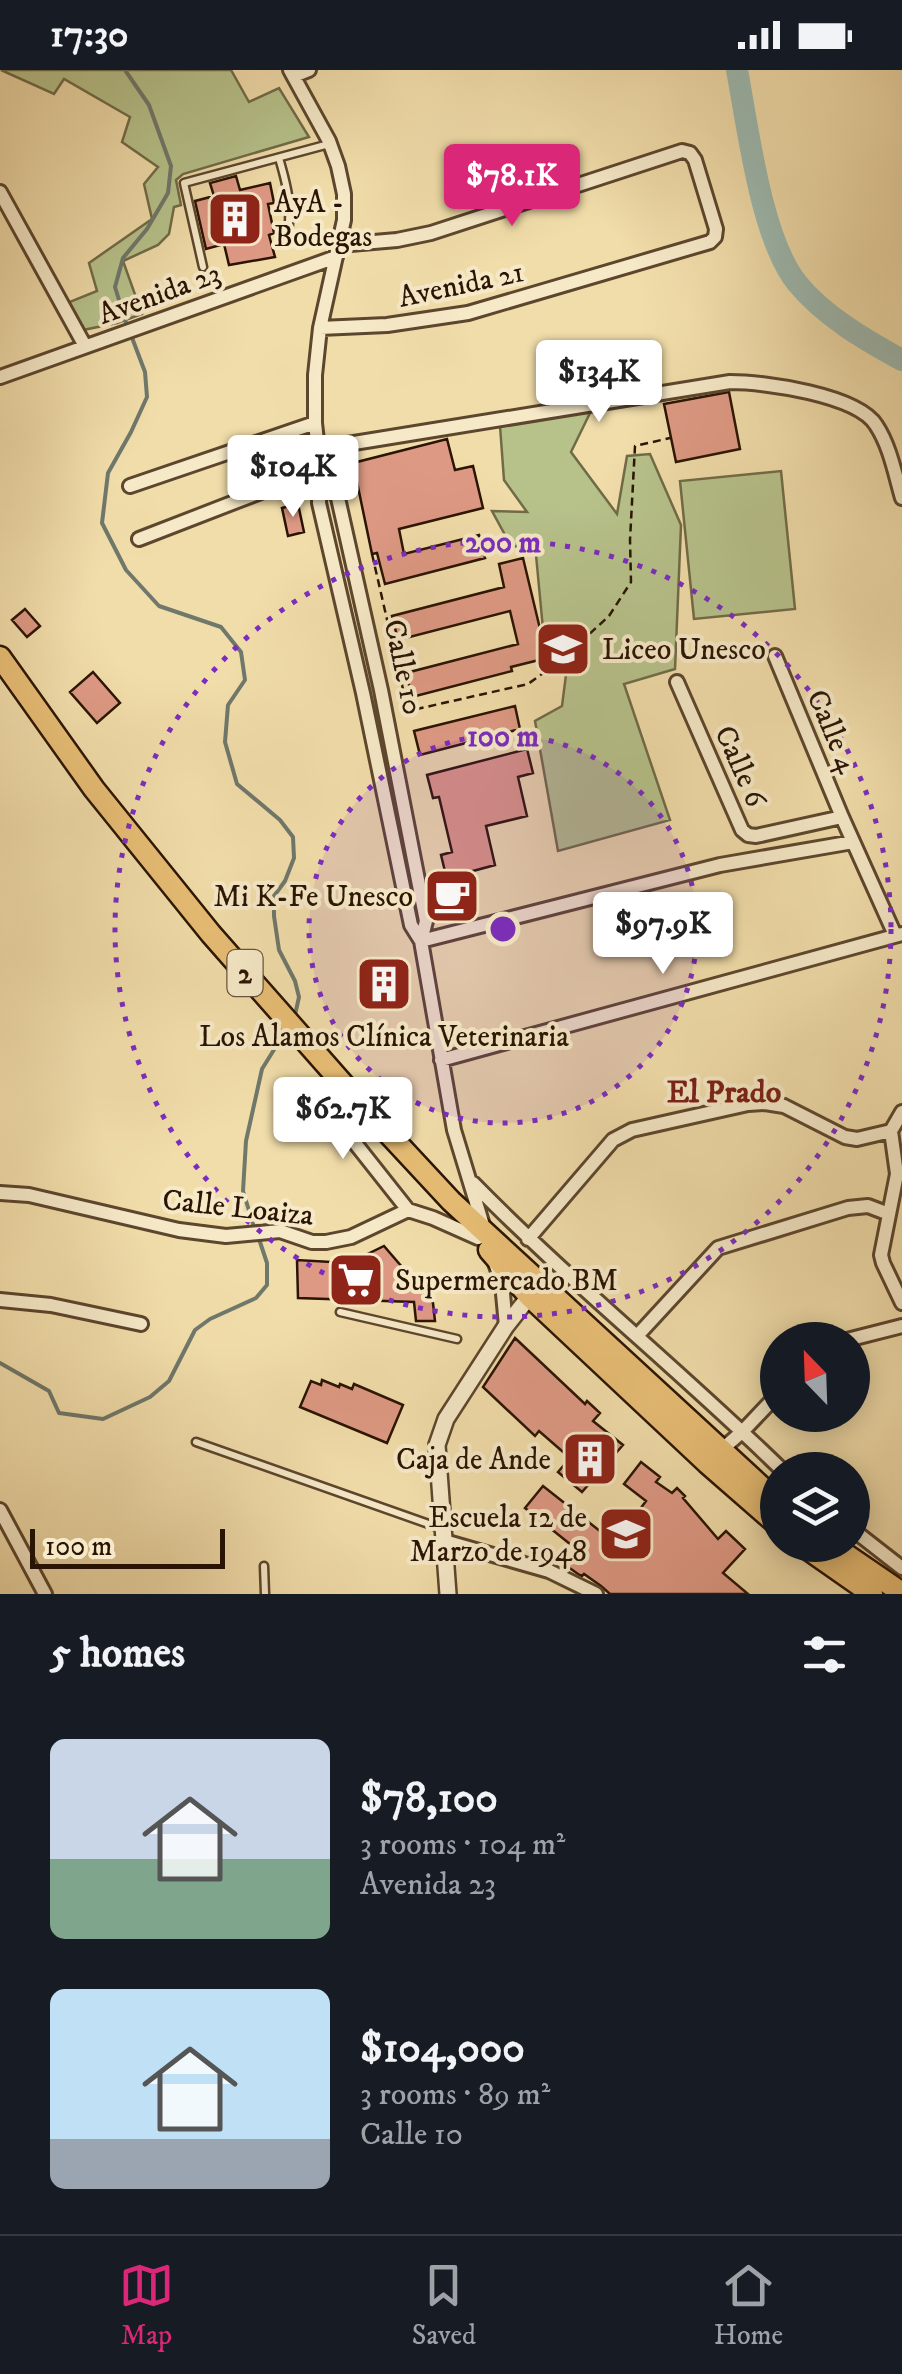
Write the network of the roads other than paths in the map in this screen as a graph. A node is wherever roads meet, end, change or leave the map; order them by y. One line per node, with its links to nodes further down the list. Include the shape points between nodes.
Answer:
1 (309, 70): 2 (street)
2 (292, 73): 3 (street, Calle 10)
3 (330, 144): 4 (lane); 8 (street, Calle 10, via 344,194)
4 (278, 158): 7 (lane, via 291,214); 9 (lane, via 184,183)
5 (0, 192): 11 (street)
6 (716, 229): 8 (street, Avenida 23, via 695,160 682,151 431,232); 10 (street, Avenida 21, via 710,242 468,313)
7 (286, 242)
8 (337, 251): 10 (street, Calle 10); 11 (street, Avenida 23)
9 (203, 267)
10 (320, 328): 13 (street, Calle 10)
11 (85, 346): 12 (street, Avenida 23)
12 (0, 377)
13 (315, 424): 14 (street, Calle 10); 16 (street)
14 (317, 449): 15 (street, Calle 10); 17 (street, via 752,382 826,396 874,420)
15 (320, 469): 18 (street); 25 (street, Calle 10, via 338,498 381,690 426,921)
16 (130, 486)
17 (902, 498)
18 (139, 539)
19 (775, 656): 22 (street, Calle 4)
20 (0, 658): 27 (highway, 2, via 140,847)
21 (677, 682): 22 (street, Calle 6, via 748,835)
22 (842, 817): 23 (street, Calle 4)
23 (853, 842): 24 (street, Calle 4); 25 (street, via 720,866)
24 (899, 934): 26 (street)
25 (421, 942): 26 (street, Calle 10)
26 (441, 1060): 30 (street, Calle 10)
27 (360, 1102): 32 (street, via 351,1138); 34 (highway, 2)
28 (902, 1112): 29 (street)
29 (891, 1130): 33 (street, via 897,1174); 35 (street, via 845,1137 766,1103 632,1130 613,1140)
30 (471, 1180): 34 (street, Calle 10); 35 (street)
31 (0, 1193): 32 (street, Calle Loaiza, via 179,1230 226,1236 280,1231 312,1242 351,1238)
32 (408, 1210): 34 (street)
33 (890, 1214): 38 (street, via 883,1263); 44 (street, via 848,1208 718,1248)
34 (484, 1239): 36 (highway, 2); 41 (street, Calle 10, via 502,1283)
35 (528, 1239): 44 (street)
36 (535, 1289): 41 (street); 50 (highway, 2)
37 (0, 1300): 40 (street)
38 (902, 1303)
39 (340, 1312): 45 (lane)
40 (141, 1324)
41 (506, 1326): 54 (street, via 446,1419 437,1445)
42 (902, 1326): 43 (street)
43 (870, 1334)
44 (638, 1336): 47 (street)
45 (457, 1339)
46 (760, 1414): 47 (street)
47 (743, 1432): 49 (street); 50 (street)
48 (196, 1442): 54 (lane)
49 (764, 1452)
50 (714, 1456): 51 (highway, 2); 52 (highway, 2)
51 (760, 1489)
52 (760, 1506)
53 (0, 1510): 60 (street)
54 (443, 1535): 62 (street); 63 (street)
55 (870, 1543): 59 (street)
56 (826, 1562): 64 (highway)
57 (856, 1562): 65 (highway)
58 (264, 1566): 61 (lane)
59 (902, 1568)
60 (44, 1594)
61 (265, 1594)
62 (448, 1594)
63 (596, 1594)
64 (872, 1594)
65 (902, 1594)

